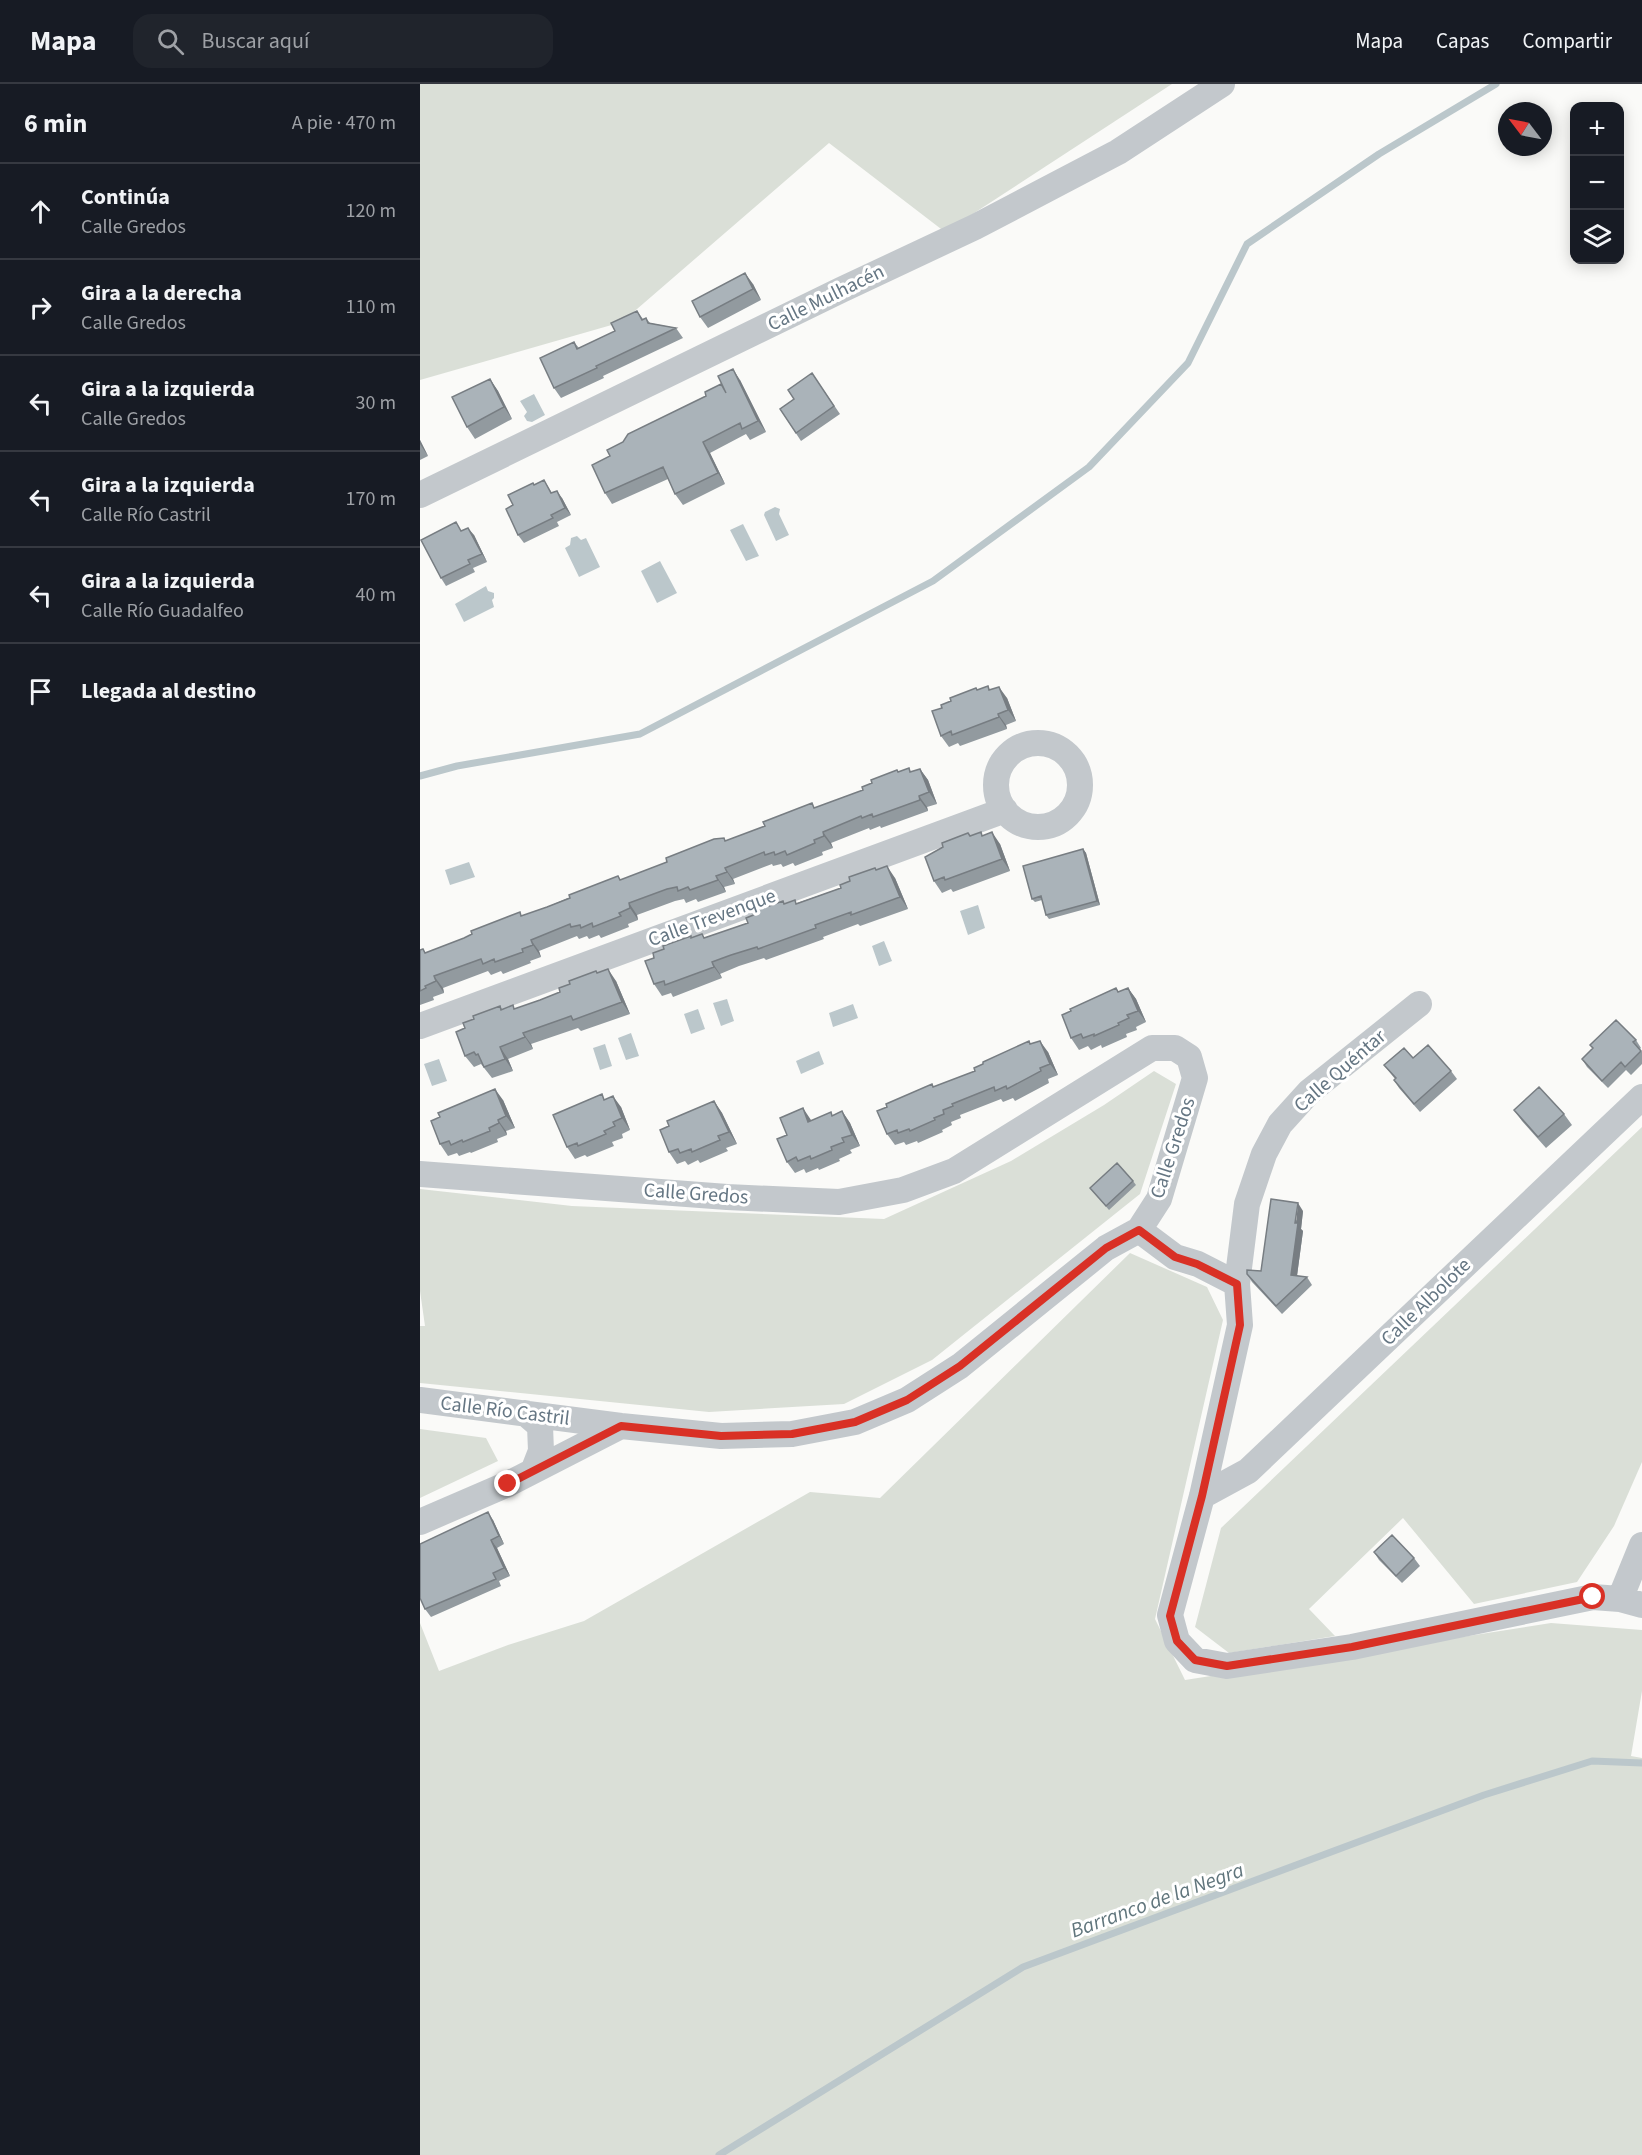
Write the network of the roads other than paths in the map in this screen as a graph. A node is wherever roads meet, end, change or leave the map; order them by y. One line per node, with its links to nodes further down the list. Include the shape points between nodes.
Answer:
1 (1222, 84): 2 (street, Calle Mulhacén, via 1118,152 975,227)
2 (420, 495)
3 (1005, 810): 5 (street, Calle Trevenque)
4 (1419, 1004): 9 (street, Calle Quéntar, via 1309,1092 1280,1124 1264,1154 1247,1204)
5 (420, 1026)
6 (1642, 1098): 14 (street, Calle Albolote, via 1248,1472)
7 (420, 1174): 8 (street, Calle Gredos, via 839,1202 903,1190 954,1171 1152,1048 1175,1048 1189,1057 1195,1078 1159,1199)
8 (1139, 1230): 9 (street, via 1175,1257); 12 (street, Calle Río Castril, via 1106,1248 960,1366 907,1400 855,1422 792,1434 733,1436)
9 (1237, 1284): 14 (street, via 1240,1325)
10 (420, 1400): 11 (street, Calle Río Castril)
11 (525, 1413): 12 (street, Calle Río Castril); 13 (street, via 540,1426 542,1450)
12 (621, 1426): 13 (street)
13 (534, 1469): 15 (street)
14 (1202, 1496): 17 (street, via 1170,1616 1177,1641 1195,1660 1227,1666 1352,1647 1593,1597)
15 (420, 1522)
16 (1642, 1545): 17 (street)
17 (1631, 1602)

